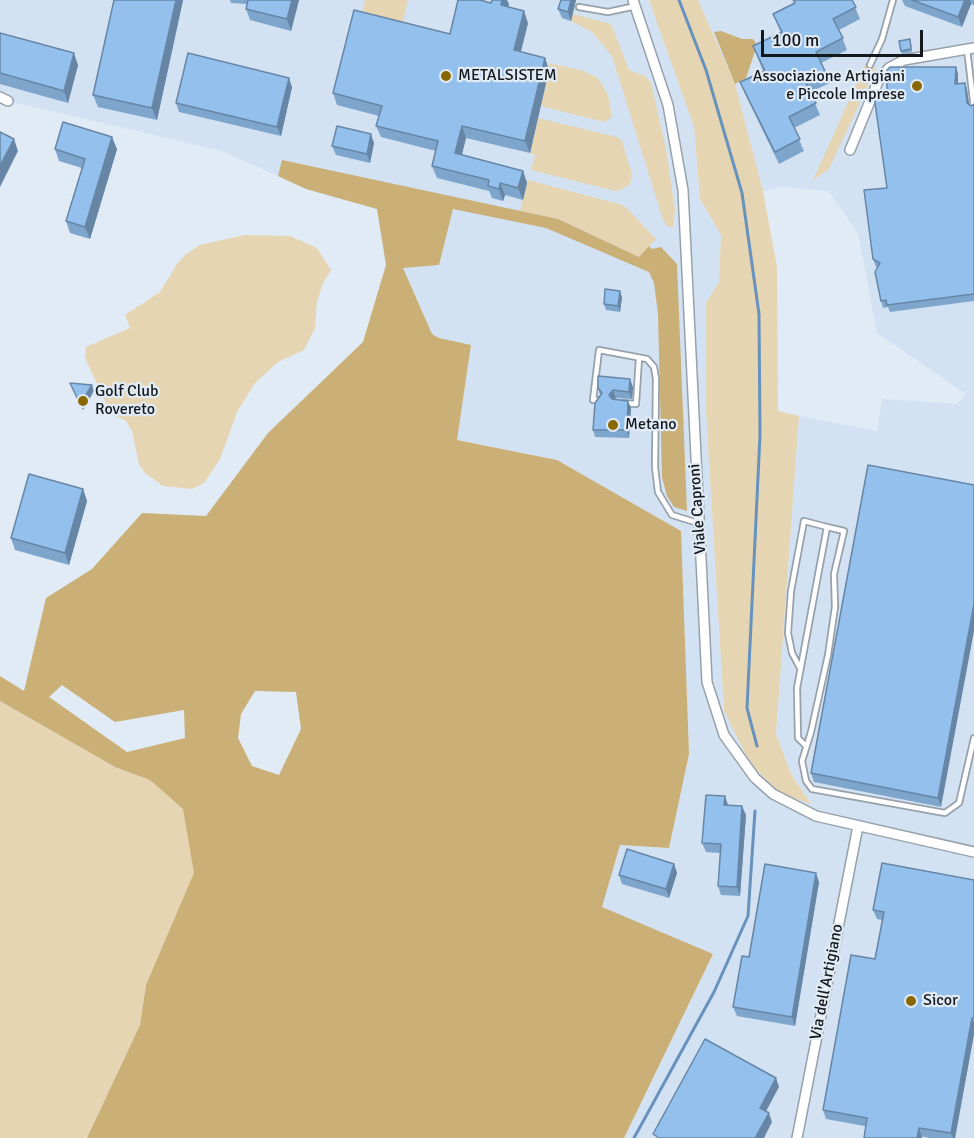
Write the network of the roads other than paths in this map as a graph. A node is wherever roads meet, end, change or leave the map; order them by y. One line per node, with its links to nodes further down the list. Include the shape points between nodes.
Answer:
1 (892, 0): 5 (lane, via 882,39)
2 (634, 3): 3 (lane, via 608,12); 12 (street, Viale Caproni, via 668,105 683,190)
3 (579, 7)
4 (970, 49): 6 (lane); 8 (street, via 904,60 890,68 879,79)
5 (870, 65)
6 (972, 82): 7 (lane)
7 (974, 109)
8 (850, 150)
9 (639, 358): 10 (lane, via 599,350 593,399); 11 (lane, via 636,404); 12 (lane, via 647,359 654,367 656,379 658,492 672,515)
10 (600, 400)
11 (616, 402)
12 (698, 523): 17 (street, Viale Caproni, via 707,682 724,735 755,778 773,794 816,816)
13 (826, 527): 14 (lane); 14 (lane, via 804,521 791,591 788,633); 16 (lane, via 844,531 834,573 835,607 828,655)
14 (800, 668): 16 (lane, via 798,738)
15 (974, 738): 16 (lane, via 959,803 945,813 812,789 802,761)
16 (806, 746)
17 (858, 826): 18 (street, Viale Caproni); 19 (street, Via dell'Artigiano)
18 (974, 852)
19 (797, 1138)

